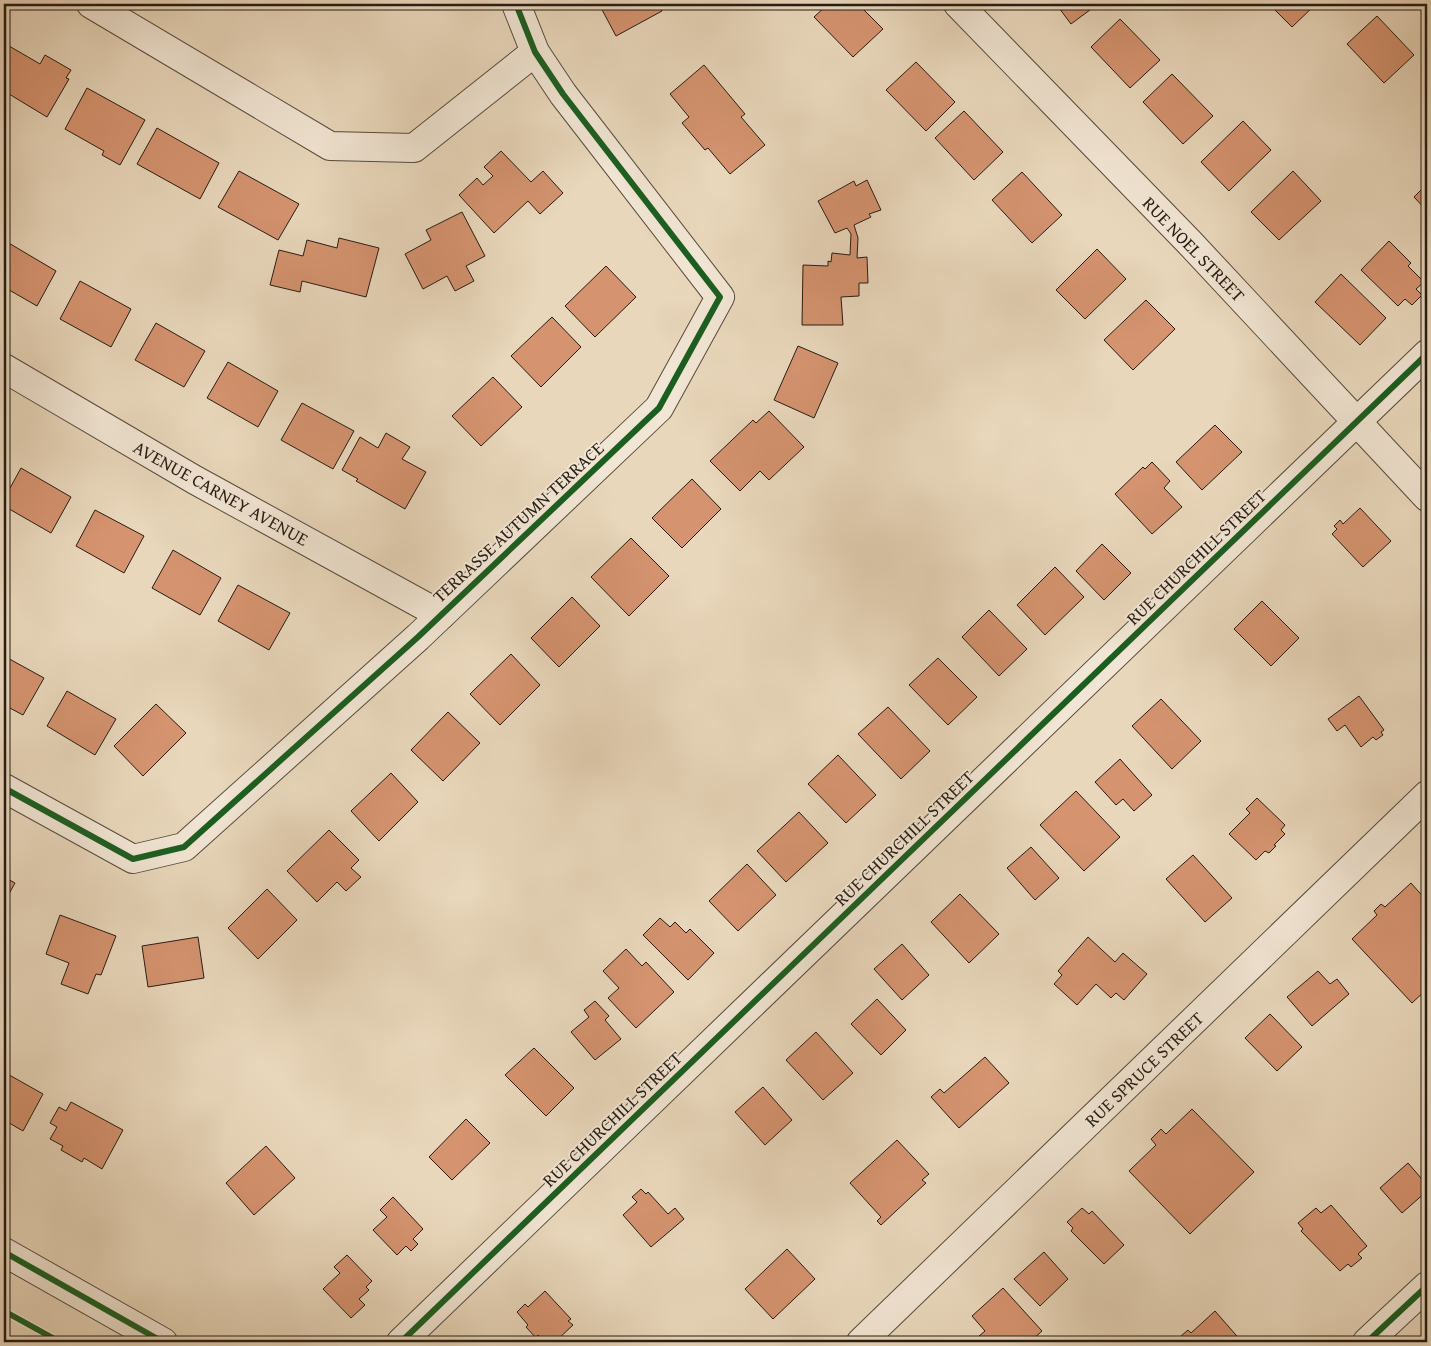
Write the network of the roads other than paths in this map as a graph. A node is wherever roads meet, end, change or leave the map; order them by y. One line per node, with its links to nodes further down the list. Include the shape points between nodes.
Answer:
1 (91, 4): 4 (street, via 330,146 414,148)
2 (516, 4): 4 (street, TERRASSE AUTUMN TERRACE)
3 (960, 4): 7 (street, RUE NOEL STREET)
4 (535, 52): 9 (street, TERRASSE AUTUMN TERRACE, via 563,94 720,297 659,408)
5 (1427, 354): 7 (street, RUE CHURCHILL STREET)
6 (4, 368): 9 (street, AVENUE CARNEY AVENUE, via 195,480)
7 (1358, 422): 8 (street, RUE NOEL STREET); 15 (street, RUE CHURCHILL STREET)
8 (1427, 497)
9 (441, 615): 10 (street, TERRASSE AUTUMN TERRACE, via 184,847 133,859)
10 (4, 788)
11 (1427, 795): 16 (street, RUE SPRUCE STREET)
12 (4, 1252): 14 (street)
13 (1427, 1286): 17 (street)
14 (163, 1342)
15 (401, 1342)
16 (861, 1342)
17 (1367, 1342)

